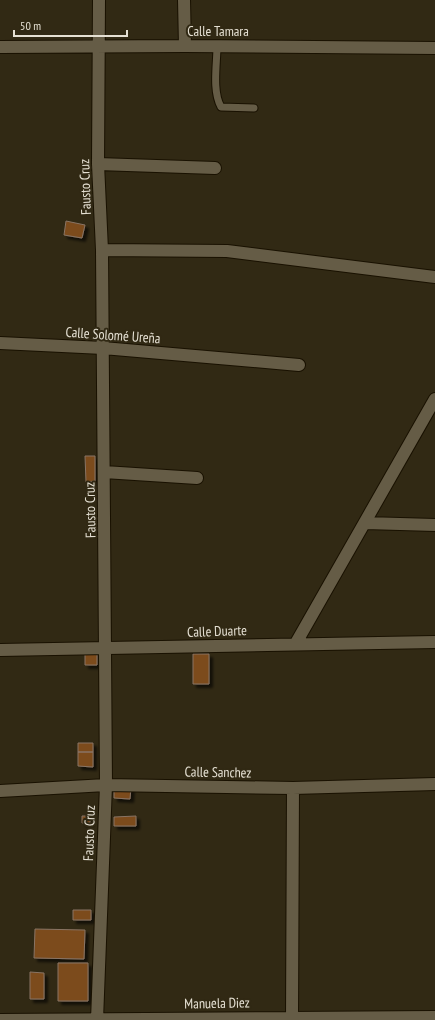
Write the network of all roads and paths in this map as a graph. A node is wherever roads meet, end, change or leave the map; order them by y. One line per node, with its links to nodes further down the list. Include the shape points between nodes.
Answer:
1 (99, 0): 3 (street, Fausto Cruz)
2 (184, 0): 4 (street)
3 (100, 46): 4 (street, Calle Tamara); 6 (street, Calle Tamara); 9 (street, Fausto Cruz)
4 (185, 46): 5 (street, Calle Tamara)
5 (217, 46): 7 (street, Calle Tamara); 8 (lane, via 217,101 221,107)
6 (0, 47)
7 (435, 48)
8 (254, 108)
9 (98, 164): 10 (street); 11 (street, Fausto Cruz)
10 (215, 168)
11 (102, 250): 12 (street, via 227,251); 14 (street, Fausto Cruz)
12 (435, 277)
13 (0, 344): 14 (street, Calle Solomé Ureña)
14 (103, 348): 15 (street, Calle Solomé Ureña); 17 (street, Fausto Cruz)
15 (299, 365)
16 (435, 398): 19 (street)
17 (104, 472): 18 (street); 23 (street, Fausto Cruz)
18 (197, 478)
19 (365, 523): 20 (street); 22 (street)
20 (435, 525)
21 (435, 642): 22 (street, Calle Duarte)
22 (296, 643): 23 (street, Calle Duarte)
23 (106, 649): 24 (street, Calle Duarte); 26 (street, Fausto Cruz)
24 (0, 650)
25 (435, 784): 27 (street, Calle Sanchez)
26 (106, 785): 27 (street, Calle Sanchez); 28 (street, Calle Sanchez); 33 (street, Fausto Cruz)
27 (293, 788): 30 (street)
28 (0, 791)
29 (435, 1017): 31 (street, Manuela Diez)
30 (292, 1018): 31 (street, Manuela Diez); 33 (street, Manuela Diez)
31 (412, 1019)
32 (0, 1020): 33 (street, Manuela Diez)
33 (97, 1020)

